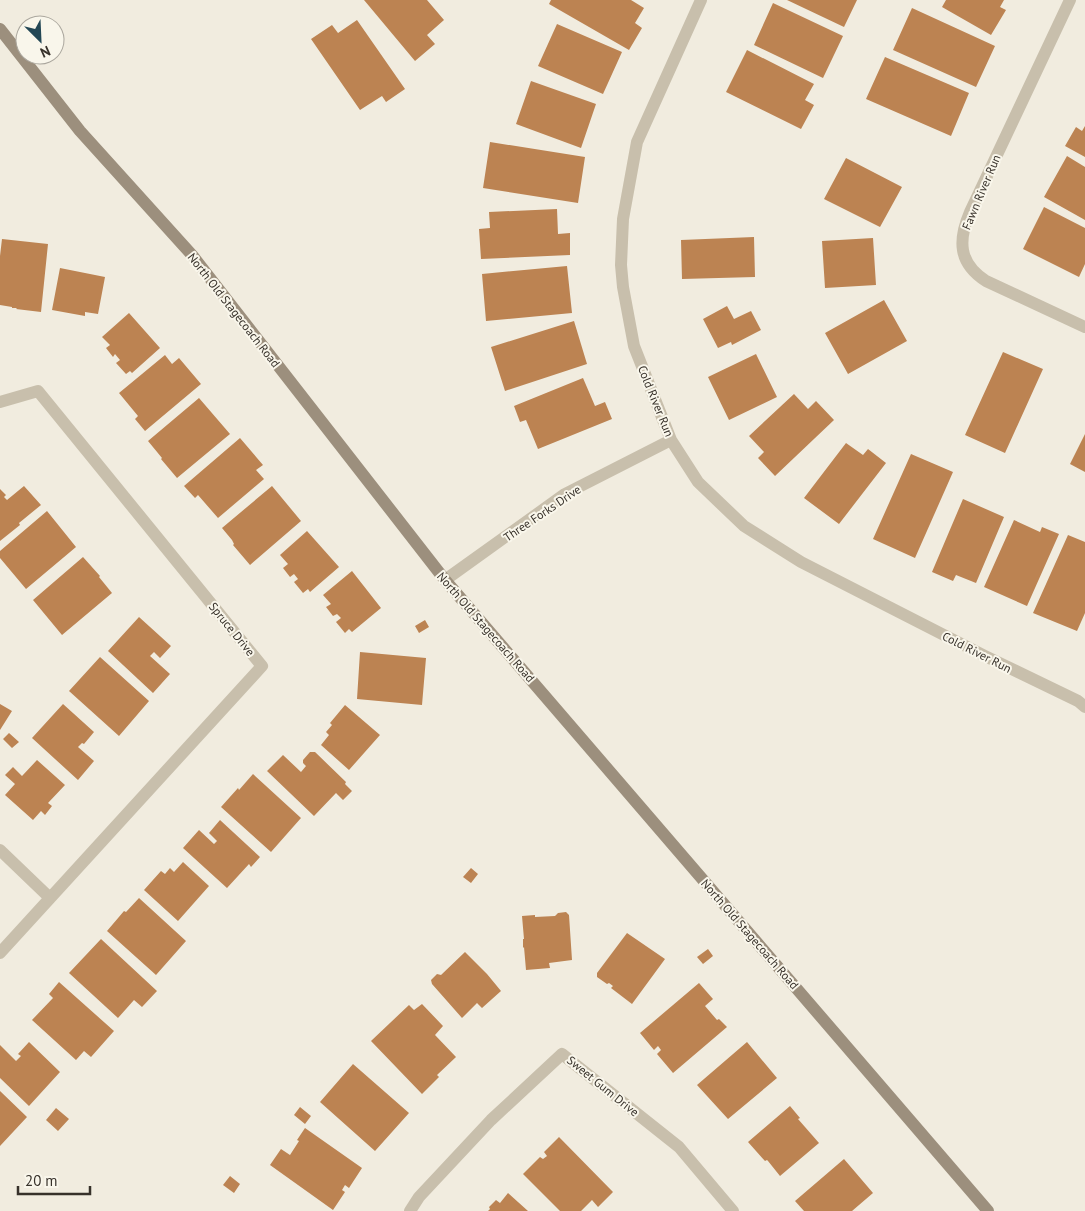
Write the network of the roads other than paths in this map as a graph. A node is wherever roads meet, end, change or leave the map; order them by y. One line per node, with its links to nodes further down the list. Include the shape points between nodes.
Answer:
1 (701, 0): 6 (street, Cold River Run, via 636,142 623,219 621,265 634,346)
2 (1070, 0): 4 (street, Fawn River Run, via 970,212 962,244 966,260 977,275)
3 (0, 28): 7 (street, North Old Stagecoach Road, via 80,131 192,256)
4 (1085, 327)
5 (0, 402): 10 (street, Spruce Drive, via 38,391 262,666)
6 (671, 440): 7 (street, Three Forks Drive, via 565,494); 8 (street, Cold River Run, via 698,482 744,526 801,562 985,656)
7 (445, 580): 14 (street, North Old Stagecoach Road)
8 (1083, 700)
9 (0, 850): 10 (street)
10 (50, 898): 11 (street, Spruce Drive)
11 (0, 953)
12 (410, 1211): 13 (street, Sweet Gum Drive, via 419,1197 491,1120 562,1054 679,1147)
13 (734, 1211)
14 (988, 1211)

